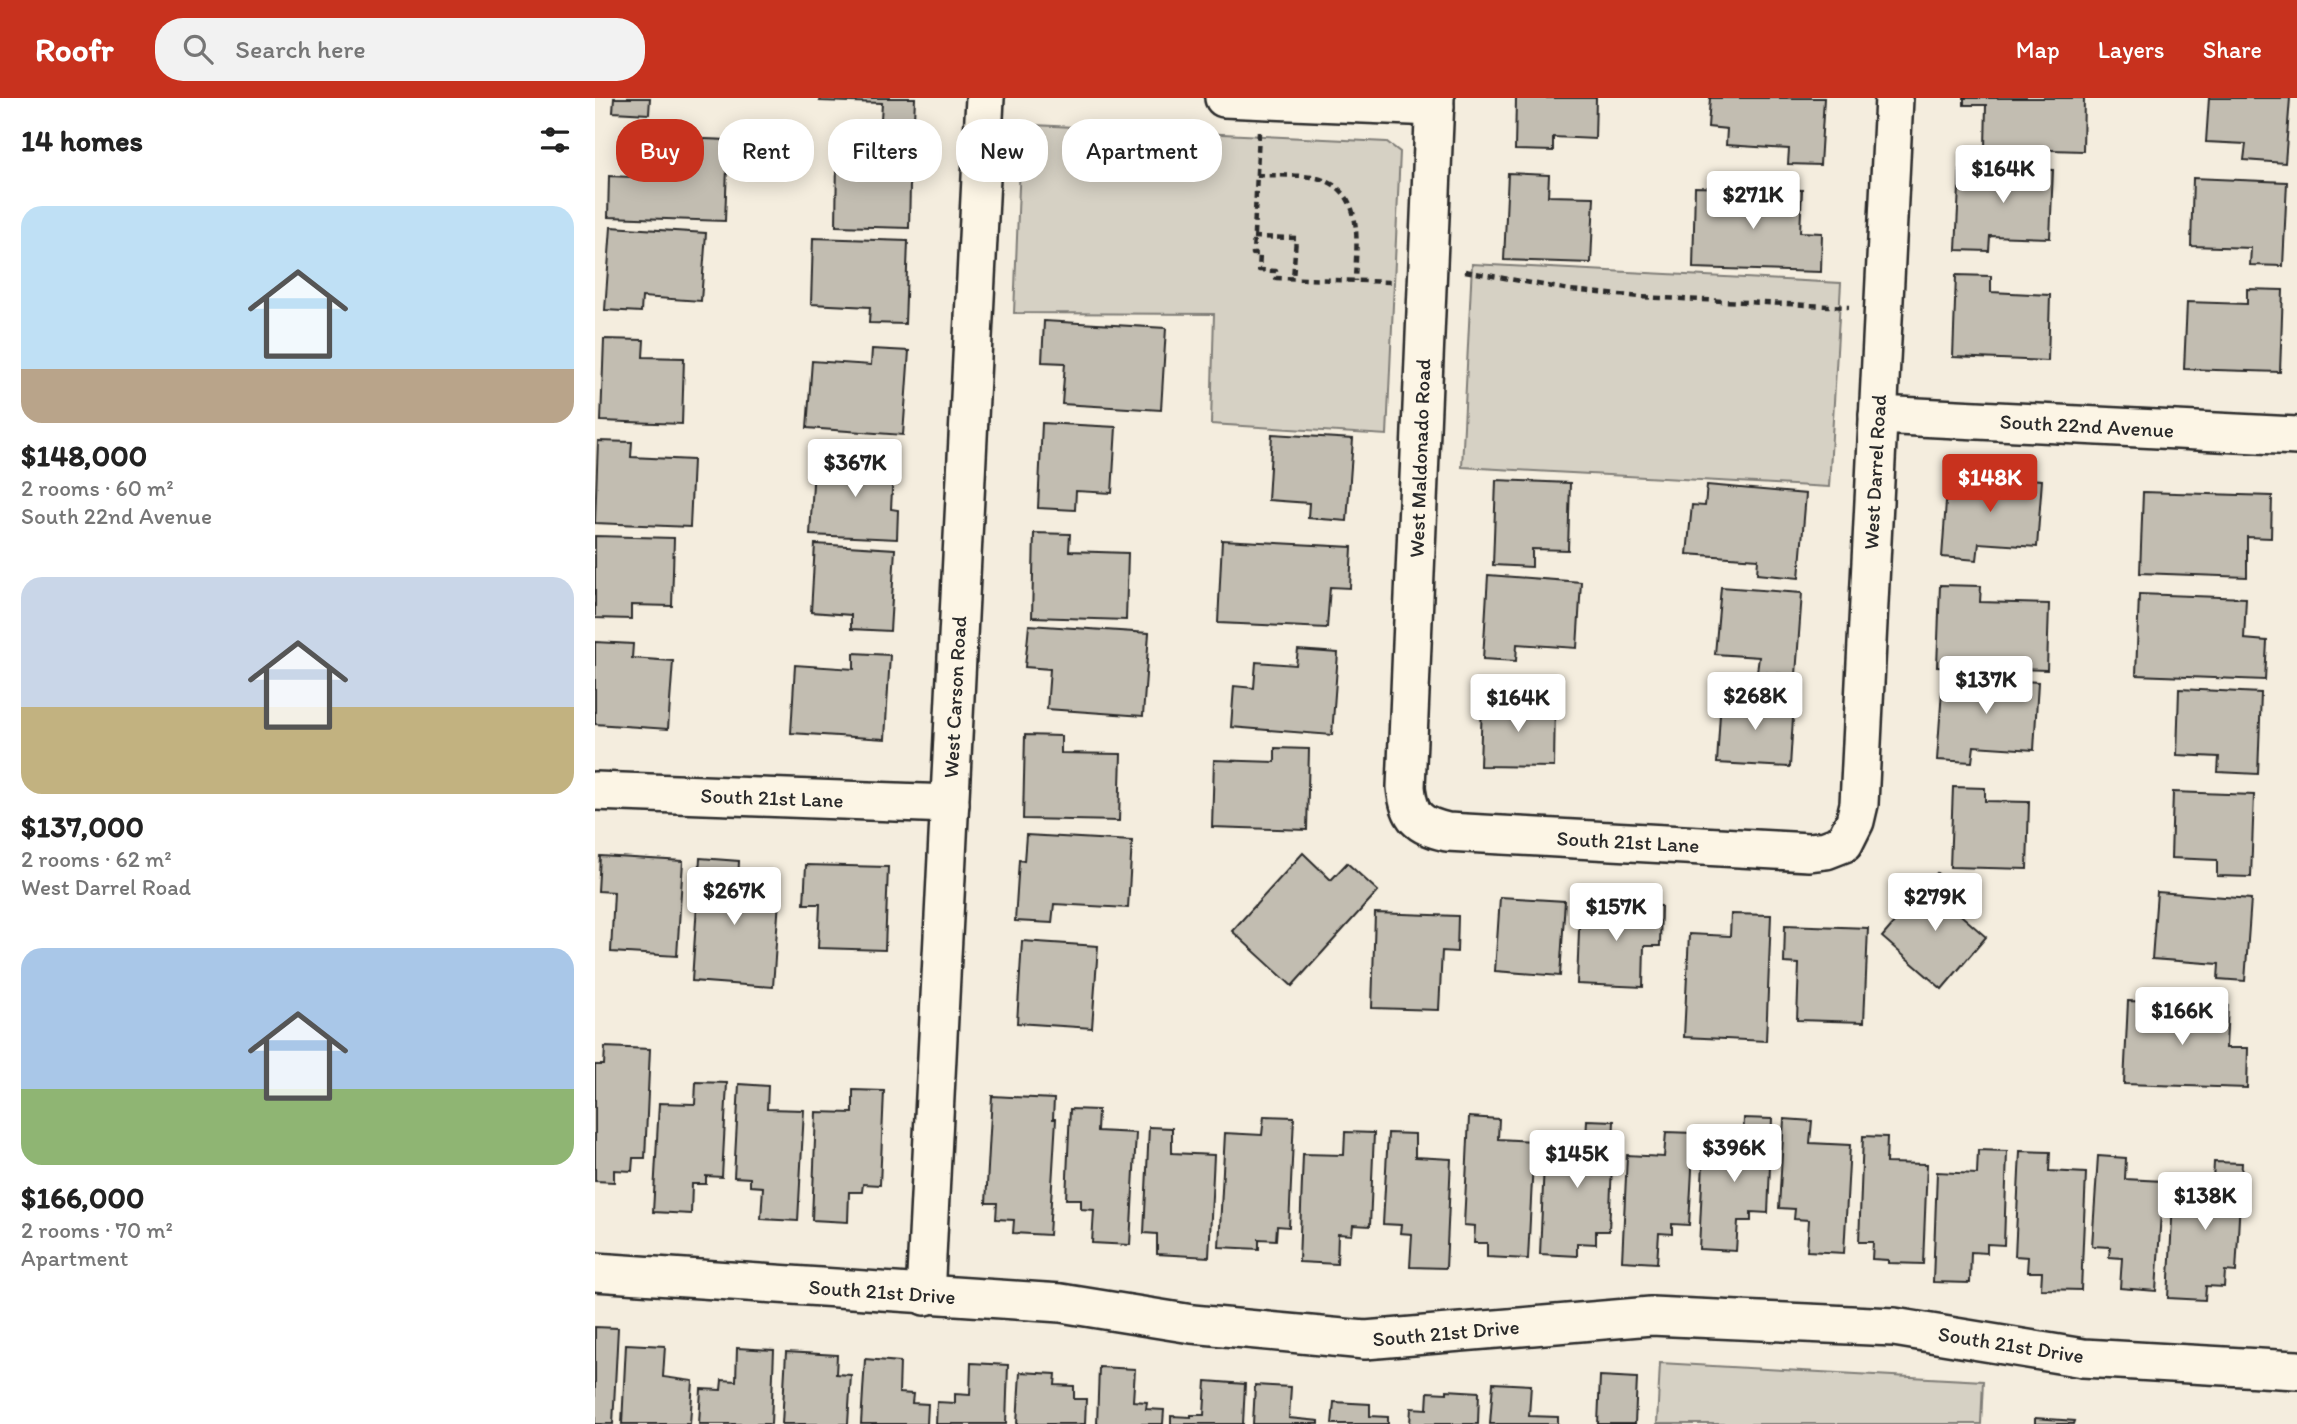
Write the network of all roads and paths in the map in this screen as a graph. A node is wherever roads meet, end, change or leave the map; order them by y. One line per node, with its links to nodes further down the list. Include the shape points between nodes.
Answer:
1 (985, 98): 16 (street, West Carson Road)
2 (1224, 98): 4 (street)
3 (1894, 98): 13 (street, West Darrel Road)
4 (1435, 103): 17 (street, West Maldonado Road, via 1406,787)
5 (1259, 132): 6 (path)
6 (1257, 175): 7 (path); 10 (path, via 1318,178 1345,196 1357,225)
7 (1254, 237): 9 (path, via 1253,254 1260,254 1259,270); 9 (path, via 1296,238)
8 (1465, 271): 12 (path, via 1640,297)
9 (1293, 279): 10 (path)
10 (1355, 281): 11 (path)
11 (1399, 282)
12 (1850, 307)
13 (1878, 415): 14 (street, South 22nd Avenue); 18 (street, West Darrel Road, via 1859,804)
14 (2297, 436)
15 (595, 791): 16 (street, South 21st Lane)
16 (950, 804): 20 (street, West Carson Road)
17 (1414, 817): 18 (street, South 21st Lane, via 1429,828 1447,832 1808,852)
18 (1844, 843)
19 (595, 1272): 20 (street, South 21st Drive)
20 (925, 1296): 21 (street, South 21st Drive, via 1061,1304 1192,1324 1365,1340 1651,1316 1894,1327 2083,1357)
21 (2297, 1370)

